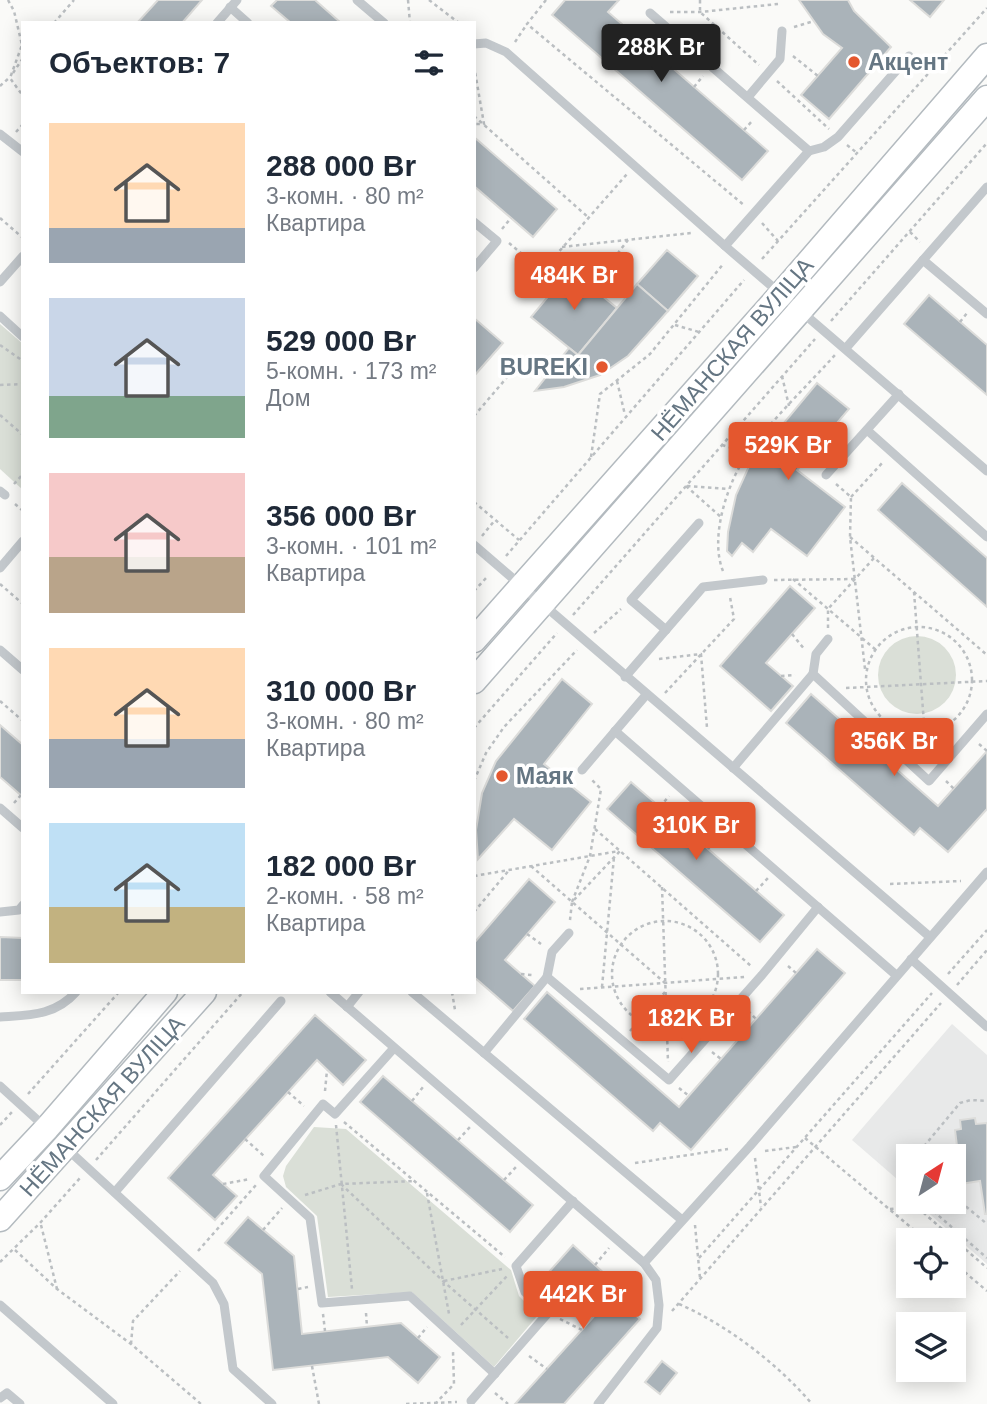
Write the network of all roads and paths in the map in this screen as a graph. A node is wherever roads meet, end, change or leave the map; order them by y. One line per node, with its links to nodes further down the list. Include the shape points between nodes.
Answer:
1 (8, 0): 20 (path)
2 (74, 0): 11 (path)
3 (357, 0): 14 (lane)
4 (408, 0): 15 (path)
5 (429, 0): 16 (path)
6 (546, 0): 18 (path)
7 (234, 4): 12 (lane); 13 (lane)
8 (778, 4): 10 (path)
9 (987, 8): 55 (path)
10 (650, 13): 33 (lane)
11 (56, 21)
12 (218, 21)
13 (247, 21)
14 (382, 21)
15 (410, 21)
16 (456, 21)
17 (814, 21): 19 (path)
18 (527, 24): 24 (path); 44 (path)
19 (782, 31): 22 (lane)
20 (21, 41)
21 (476, 44): 24 (lane)
22 (781, 46): 28 (path); 33 (lane, via 780,59)
23 (21, 48): 29 (path)
24 (506, 52): 42 (lane)
25 (909, 56): 41 (lane, via 838,137)
26 (987, 56): 65 (main road, НЁМАНСКАЯ ВУЛІЦА)
27 (21, 62): 29 (path)
28 (818, 76)
29 (10, 78): 31 (path); 32 (path)
30 (476, 78): 37 (path)
31 (0, 86)
32 (21, 93)
33 (748, 97): 41 (lane)
34 (987, 99): 66 (main road, НЁМАНСКАЯ ВУЛІЦА)
35 (476, 118): 37 (path)
36 (476, 124): 37 (path)
37 (484, 124): 46 (path)
38 (1, 130): 40 (lane)
39 (987, 143): 50 (path)
40 (21, 150)
41 (809, 151): 44 (lane)
42 (634, 165): 46 (path); 49 (lane)
43 (987, 187): 58 (lane)
44 (753, 213): 55 (path); 57 (lane)
45 (511, 218): 51 (path)
46 (589, 218): 56 (path)
47 (0, 219): 52 (path)
48 (476, 224): 61 (lane, via 497,241)
49 (709, 232): 53 (path); 57 (lane)
50 (909, 232): 58 (path); 70 (path)
51 (498, 234)
52 (21, 236)
53 (629, 239): 56 (path); 64 (path)
54 (507, 241): 56 (path, via 542,271)
55 (778, 241): 62 (path)
56 (562, 247)
57 (729, 249): 62 (lane); 69 (path)
58 (931, 250): 60 (lane)
59 (21, 258): 63 (lane)
60 (923, 260): 67 (lane); 74 (lane)
61 (476, 266)
62 (753, 269): 65 (lane); 71 (path)
63 (0, 282)
64 (592, 287)
65 (782, 293): 66 (lane); 116 (main road, НЁМАНСКАЯ ВУЛІЦА)
66 (801, 309): 70 (lane); 121 (main road, НЁМАНСКАЯ ВУЛІЦА)
67 (987, 314)
68 (0, 316): 72 (lane)
69 (674, 325): 71 (path); 78 (path, via 650,354)
70 (824, 329): 74 (lane); 77 (path)
71 (699, 332): 85 (path)
72 (21, 335)
73 (0, 345): 75 (path)
74 (844, 347): 81 (lane); 82 (path)
75 (21, 360)
76 (521, 361): 83 (path)
77 (782, 376): 82 (path); 88 (path)
78 (617, 381): 85 (path); 91 (path, via 600,394)
79 (21, 384): 80 (path)
80 (0, 385)
81 (899, 394): 86 (lane); 92 (lane)
82 (789, 406): 90 (path)
83 (476, 414)
84 (0, 415): 87 (path)
85 (625, 417): 91 (path)
86 (867, 430): 89 (lane); 93 (lane)
87 (21, 433)
88 (722, 445): 90 (path); 94 (path)
89 (891, 452): 96 (path); 102 (lane)
90 (748, 453): 95 (path)
91 (591, 457): 103 (path)
92 (987, 471)
93 (826, 475): 96 (path)
94 (686, 486): 95 (path); 98 (path); 123 (path)
95 (729, 489): 98 (path)
96 (851, 497): 101 (path)
97 (476, 504): 99 (path)
98 (722, 518): 115 (path, via 717,538)
99 (495, 520): 103 (path); 105 (path)
100 (699, 523): 119 (lane)
101 (850, 537): 108 (path); 112 (path)
102 (987, 537)
103 (519, 540): 107 (path)
104 (21, 543): 109 (lane)
105 (476, 543)
106 (476, 547): 116 (lane)
107 (503, 558)
108 (874, 558): 112 (path); 118 (path)
109 (0, 568)
110 (494, 569): 117 (path)
111 (793, 579): 112 (path); 113 (path); 122 (path)
112 (855, 579): 122 (path); 129 (path)
113 (763, 580): 115 (lane)
114 (0, 584): 120 (path)
115 (728, 584): 126 (lane, via 703,587); 135 (path, via 734,619)
116 (522, 587): 121 (lane); 128 (main road, НЁМАНСКАЯ ВУЛІЦА)
117 (476, 590)
118 (914, 592): 124 (path); 127 (path)
119 (631, 600): 126 (lane); 132 (path)
120 (21, 602)
121 (542, 604): 132 (lane); 142 (main road, НЁМАНСКАЯ ВУЛІЦА)
122 (828, 609): 129 (path); 130 (path)
123 (570, 618)
124 (916, 627): 131 (path, via 931,628); 134 (path, via 894,634); 145 (path)
125 (561, 629): 153 (path)
126 (666, 630): 137 (lane)
127 (960, 631): 131 (path); 136 (path)
128 (476, 638)
129 (862, 638): 134 (path); 139 (path)
130 (828, 639): 140 (lane, via 816,654)
131 (953, 639): 144 (path, via 971,667)
132 (585, 641): 141 (lane); 157 (path, via 504,727)
133 (0, 650): 138 (lane)
134 (876, 650): 139 (path)
135 (701, 654): 137 (path); 150 (path); 156 (path)
136 (987, 655)
137 (638, 662): 141 (lane)
138 (21, 668)
139 (865, 672): 146 (path)
140 (813, 674): 147 (lane); 159 (lane)
141 (625, 677): 148 (lane)
142 (476, 679)
143 (987, 681): 144 (path)
144 (972, 682): 145 (path); 155 (path, via 958,715 939,729)
145 (921, 684): 146 (path); 155 (path)
146 (867, 687): 147 (path); 155 (path, via 877,711 887,721 898,728)
147 (829, 688): 162 (lane)
148 (646, 695): 150 (lane); 154 (lane)
149 (0, 701): 152 (path)
150 (656, 704): 156 (lane)
151 (987, 714): 162 (lane)
152 (21, 719)
153 (476, 726)
154 (615, 731): 160 (lane); 177 (lane)
155 (925, 732): 162 (path)
156 (709, 748): 159 (lane)
157 (483, 760): 158 (path); 161 (path)
158 (476, 762)
159 (733, 768): 174 (lane)
160 (582, 770): 165 (path, via 601,789)
161 (476, 776)
162 (929, 780)
163 (0, 808): 164 (lane)
164 (21, 826)
165 (595, 829): 166 (path); 167 (path)
166 (620, 851): 167 (path); 168 (path); 175 (path)
167 (590, 856): 169 (path); 176 (path)
168 (614, 858): 176 (path); 184 (path)
169 (531, 866): 170 (path); 176 (path)
170 (510, 869): 172 (path); 179 (path)
171 (987, 872): 173 (lane)
172 (476, 876)
173 (980, 880): 174 (path); 188 (lane)
174 (870, 886): 188 (lane)
175 (662, 887): 181 (path); 182 (path)
176 (572, 902): 184 (path); 186 (path)
177 (818, 907): 193 (lane); 194 (lane)
178 (21, 908): 180 (lane)
179 (476, 910)
180 (0, 912)
181 (663, 921): 185 (path); 189 (path, via 639,928); 197 (path)
182 (704, 924): 185 (path); 193 (path)
183 (987, 930): 198 (path)
184 (607, 932): 189 (path); 200 (path)
185 (697, 932): 196 (path, via 712,950)
186 (569, 933): 191 (lane)
187 (527, 934): 191 (path)
188 (930, 937): 192 (lane)
189 (621, 944): 197 (path); 199 (path, via 614,957)
190 (987, 950): 203 (path)
191 (552, 952): 195 (lane)
192 (911, 959): 194 (lane); 198 (lane)
193 (762, 975): 196 (path); 222 (lane)
194 (896, 975): 235 (lane)
195 (547, 977): 201 (lane); 220 (lane)
196 (718, 979): 197 (path); 216 (path, via 707,1007 689,1021)
197 (665, 983): 199 (path); 202 (path)
198 (940, 985): 203 (lane); 232 (path)
199 (613, 986): 200 (path); 215 (path, via 627,1012)
200 (602, 987): 201 (path)
201 (563, 990): 218 (lane)
202 (665, 992): 215 (path); 216 (path)
203 (949, 993): 217 (lane); 237 (path)
204 (74, 994): 214 (lane, via 49,1012)
205 (117, 994): 226 (path)
206 (163, 994): 231 (main road, НЁМАНСКАЯ ВУЛІЦА)
207 (202, 994): 238 (main road, НЁМАНСКАЯ ВУЛІЦА)
208 (241, 994): 241 (path)
209 (332, 994): 213 (lane)
210 (357, 994): 213 (lane)
211 (414, 994): 220 (lane)
212 (281, 1001): 249 (lane)
213 (347, 1007): 219 (lane)
214 (0, 1017)
215 (639, 1021): 216 (path); 218 (path)
216 (667, 1027): 222 (path)
217 (987, 1027)
218 (622, 1040): 222 (lane)
219 (394, 1048): 228 (lane); 251 (lane)
220 (484, 1053): 240 (lane)
221 (327, 1070): 227 (path)
222 (669, 1080)
223 (0, 1086): 226 (lane)
224 (288, 1093): 229 (path)
225 (987, 1101): 234 (path, via 960,1103)
226 (20, 1104): 230 (path); 231 (lane)
227 (323, 1104): 228 (lane); 229 (lane)
228 (335, 1114): 244 (path); 246 (path)
229 (314, 1115): 239 (lane)
230 (0, 1125)
231 (47, 1128): 238 (lane); 243 (main road, НЁМАНСКАЯ ВУЛІЦА)
232 (805, 1138): 236 (path); 237 (path)
233 (246, 1139): 239 (path)
234 (926, 1144)
235 (750, 1146): 236 (path, via 758,1151); 240 (path); 247 (path); 252 (lane)
236 (796, 1147): 247 (path)
237 (816, 1147): 254 (path); 255 (path)
238 (66, 1148): 241 (lane); 259 (main road, НЁМАНСКАЯ ВУЛІЦА)
239 (274, 1165): 242 (lane)
240 (617, 1166): 260 (lane)
241 (88, 1169): 249 (lane); 261 (path)
242 (264, 1176): 245 (path); 250 (lane); 269 (path)
243 (0, 1178)
244 (415, 1181): 246 (path); 248 (path)
245 (223, 1184)
246 (341, 1184): 250 (path); 277 (path); 280 (path)
247 (759, 1188): 254 (path); 267 (path)
248 (427, 1191): 273 (path); 277 (path)
249 (114, 1192): 269 (lane)
250 (289, 1199): 264 (path); 280 (lane, via 310,1218 322,1303)
251 (573, 1201): 265 (lane); 273 (lane)
252 (694, 1206): 260 (lane); 267 (path)
253 (966, 1206): 262 (path)
254 (761, 1207): 276 (path)
255 (890, 1209): 256 (path); 263 (path)
256 (896, 1209)
257 (925, 1214): 274 (path)
258 (937, 1214): 268 (path)
259 (0, 1219)
260 (682, 1220): 271 (lane)
261 (40, 1223): 266 (path); 278 (path)
262 (987, 1224)
263 (912, 1228)
264 (263, 1230)
265 (617, 1239): 271 (lane); 272 (path)
266 (14, 1250): 270 (path); 278 (path)
267 (699, 1258): 276 (path)
268 (987, 1258)
269 (190, 1260): 288 (path, via 133,1321); 300 (lane, via 214,1283 224,1304 233,1369)
270 (0, 1262)
271 (644, 1263): 285 (lane, via 656,1280)
272 (595, 1265)
273 (516, 1266): 277 (path); 283 (path); 284 (lane, via 526,1292)
274 (987, 1268)
275 (966, 1273): 279 (path)
276 (700, 1278): 281 (path)
277 (443, 1281): 283 (path); 287 (path)
278 (57, 1289): 288 (path)
279 (987, 1291)
280 (353, 1300): 287 (lane, via 410,1296)
281 (678, 1304): 285 (path); 305 (path, via 710,1318 793,1381)
282 (2, 1310): 298 (lane)
283 (475, 1310): 287 (path); 289 (path)
284 (548, 1312): 286 (path); 289 (lane)
285 (657, 1328): 304 (lane)
286 (582, 1330)
287 (452, 1335): 292 (lane); 296 (path, via 454,1384)
288 (131, 1344): 299 (path)
289 (518, 1347): 291 (path); 292 (lane)
290 (312, 1366): 301 (path)
291 (547, 1369)
292 (495, 1374): 293 (lane)
293 (486, 1385): 295 (lane); 303 (path)
294 (2, 1393): 297 (lane)
295 (471, 1401): 296 (path)
296 (436, 1403): 302 (path)
297 (20, 1404)
298 (113, 1404)
299 (201, 1404)
300 (272, 1404)
301 (319, 1404)
302 (406, 1404)
303 (508, 1404)
304 (598, 1404)
305 (812, 1404)

